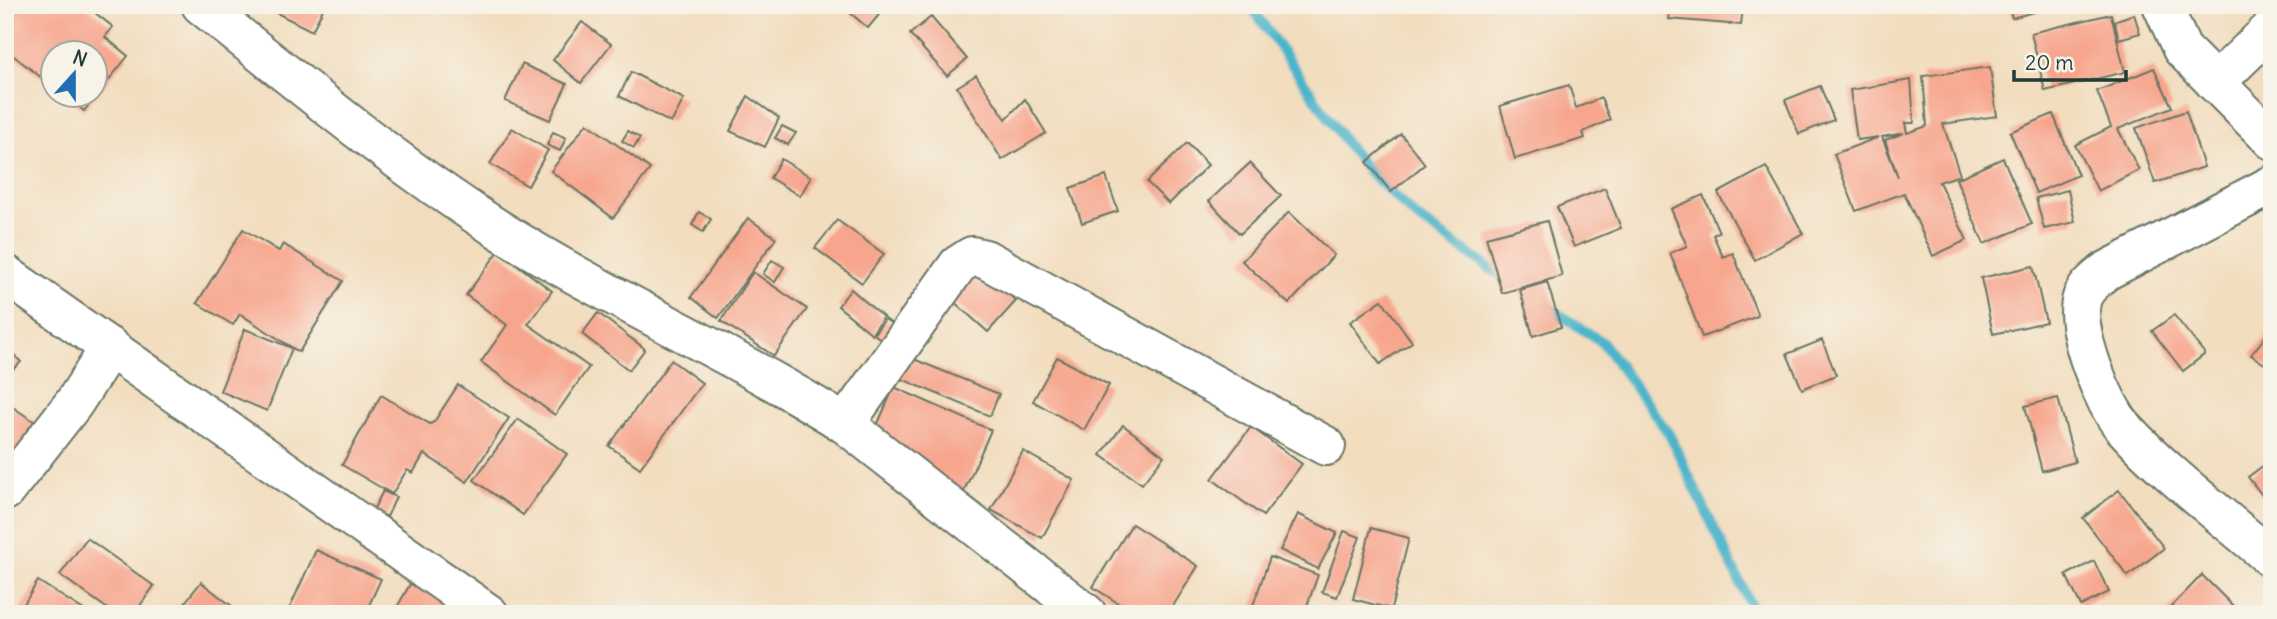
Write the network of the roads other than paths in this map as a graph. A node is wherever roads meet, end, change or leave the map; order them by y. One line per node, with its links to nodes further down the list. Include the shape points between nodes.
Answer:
1 (201, 5): 9 (street, via 399,163 500,230)
2 (2162, 5): 4 (street, via 2182,49)
3 (2272, 28): 4 (street)
4 (2214, 83): 5 (street)
5 (2272, 140)
6 (2272, 185): 12 (street, via 2106,271 2082,299 2081,318 2084,342 2122,426)
7 (5, 274): 8 (street)
8 (110, 347): 11 (street, via 74,403); 13 (street)
9 (845, 424): 10 (street, via 958,265 972,256 985,259); 14 (street)
10 (1326, 446)
11 (5, 491)
12 (2272, 559)
13 (489, 614)
14 (1087, 614)

